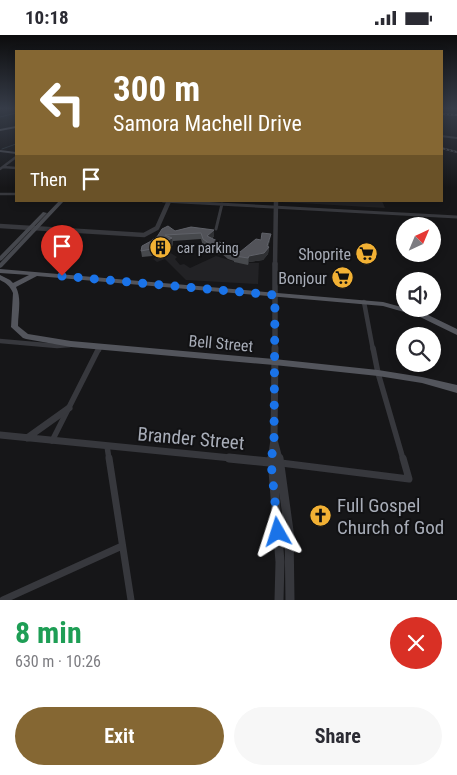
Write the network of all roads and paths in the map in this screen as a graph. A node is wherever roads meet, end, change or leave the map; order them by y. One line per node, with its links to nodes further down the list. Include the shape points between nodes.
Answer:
1 (443, 136): 2 (street)
2 (457, 138)
3 (0, 152): 4 (main road)
4 (15, 156): 5 (street)
5 (1, 168): 6 (street)
6 (15, 168)
7 (0, 194): 8 (street)
8 (15, 194)
9 (56, 202): 18 (main road)
10 (61, 202): 18 (main road)
11 (165, 202): 20 (street)
12 (169, 202): 20 (street)
13 (187, 202): 14 (street)
14 (222, 204): 15 (street); 19 (street)
15 (276, 204): 16 (street); 27 (street)
16 (457, 217)
17 (0, 226): 18 (street)
18 (33, 228): 20 (street, via 141,235); 21 (main road); 22 (main road)
19 (216, 229)
20 (153, 231)
21 (0, 259)
22 (0, 266)
23 (0, 271): 24 (main road)
24 (40, 274): 26 (main road); 27 (main road)
25 (0, 277): 26 (main road)
26 (13, 286): 31 (main road, Bell Street, via 17,297 15,327 20,333)
27 (275, 295): 28 (main road); 33 (street)
28 (364, 302): 29 (main road, via 410,310); 34 (street)
29 (457, 332)
30 (0, 341): 31 (street, Bell Street, via 57,346)
31 (71, 344): 32 (main road, Bell Street)
32 (100, 347): 33 (main road, Bell Street); 36 (street)
33 (274, 361): 34 (main road, Bell Street); 41 (street)
34 (378, 373): 35 (main road, Bell Street); 41 (street, Brander Street, via 409,479)
35 (457, 389)
36 (68, 408): 38 (street); 39 (street)
37 (0, 435): 38 (street, Brander Street)
38 (27, 438): 39 (street, Brander Street)
39 (52, 441): 40 (street, Brander Street)
40 (106, 447): 41 (street, Brander Street); 42 (street)
41 (275, 462): 45 (street, via 280,562); 46 (street, via 289,531)
42 (122, 546): 43 (street); 44 (street)
43 (2, 600)
44 (131, 600)
45 (278, 600)
46 (290, 600)

